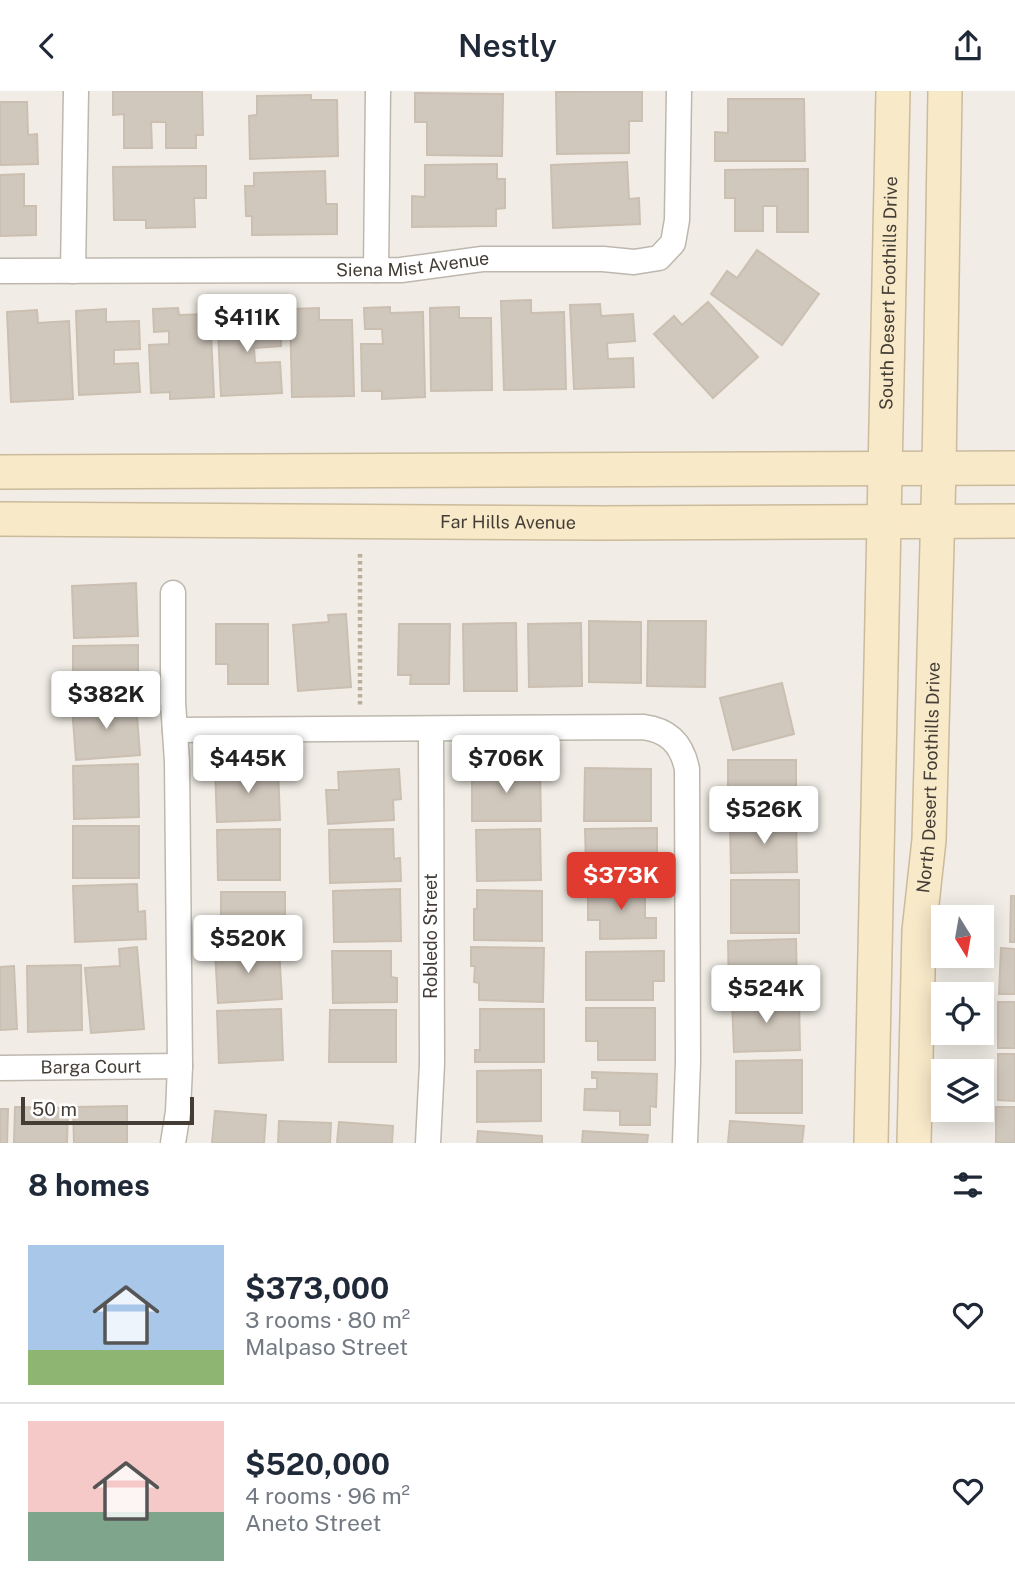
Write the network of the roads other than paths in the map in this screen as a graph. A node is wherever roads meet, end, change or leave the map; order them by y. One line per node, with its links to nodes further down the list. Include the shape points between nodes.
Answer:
1 (76, 91): 8 (street)
2 (378, 91): 6 (street)
3 (680, 91): 6 (street, Siena Mist Avenue, via 677,220 673,243 659,258 634,262 482,260)
4 (893, 91): 12 (main road, South Desert Foothills Drive)
5 (944, 91): 11 (main road)
6 (376, 270): 8 (street, Siena Mist Avenue)
7 (0, 271): 8 (street, Siena Mist Avenue)
8 (73, 271)
9 (1015, 468): 11 (main road, Far Hills Avenue)
10 (0, 472): 12 (main road, Far Hills Avenue)
11 (938, 495): 12 (main road, Far Hills Avenue); 12 (main road, Far Hills Avenue); 14 (main road, Far Hills Avenue); 24 (main road, North Desert Foothills Drive, via 929,840 919,931)
12 (885, 496): 13 (main road, Far Hills Avenue, via 399,522); 23 (main road)
13 (0, 519)
14 (1015, 521)
15 (173, 593): 17 (street)
16 (431, 729): 17 (street); 21 (street, Robledo Street); 22 (street, via 643,727 656,729 680,747 687,769)
17 (175, 730): 18 (street)
18 (180, 1066): 19 (street, Barga Court); 20 (street)
19 (0, 1068)
20 (173, 1143)
21 (428, 1143)
22 (685, 1143)
23 (871, 1143)
24 (914, 1143)

